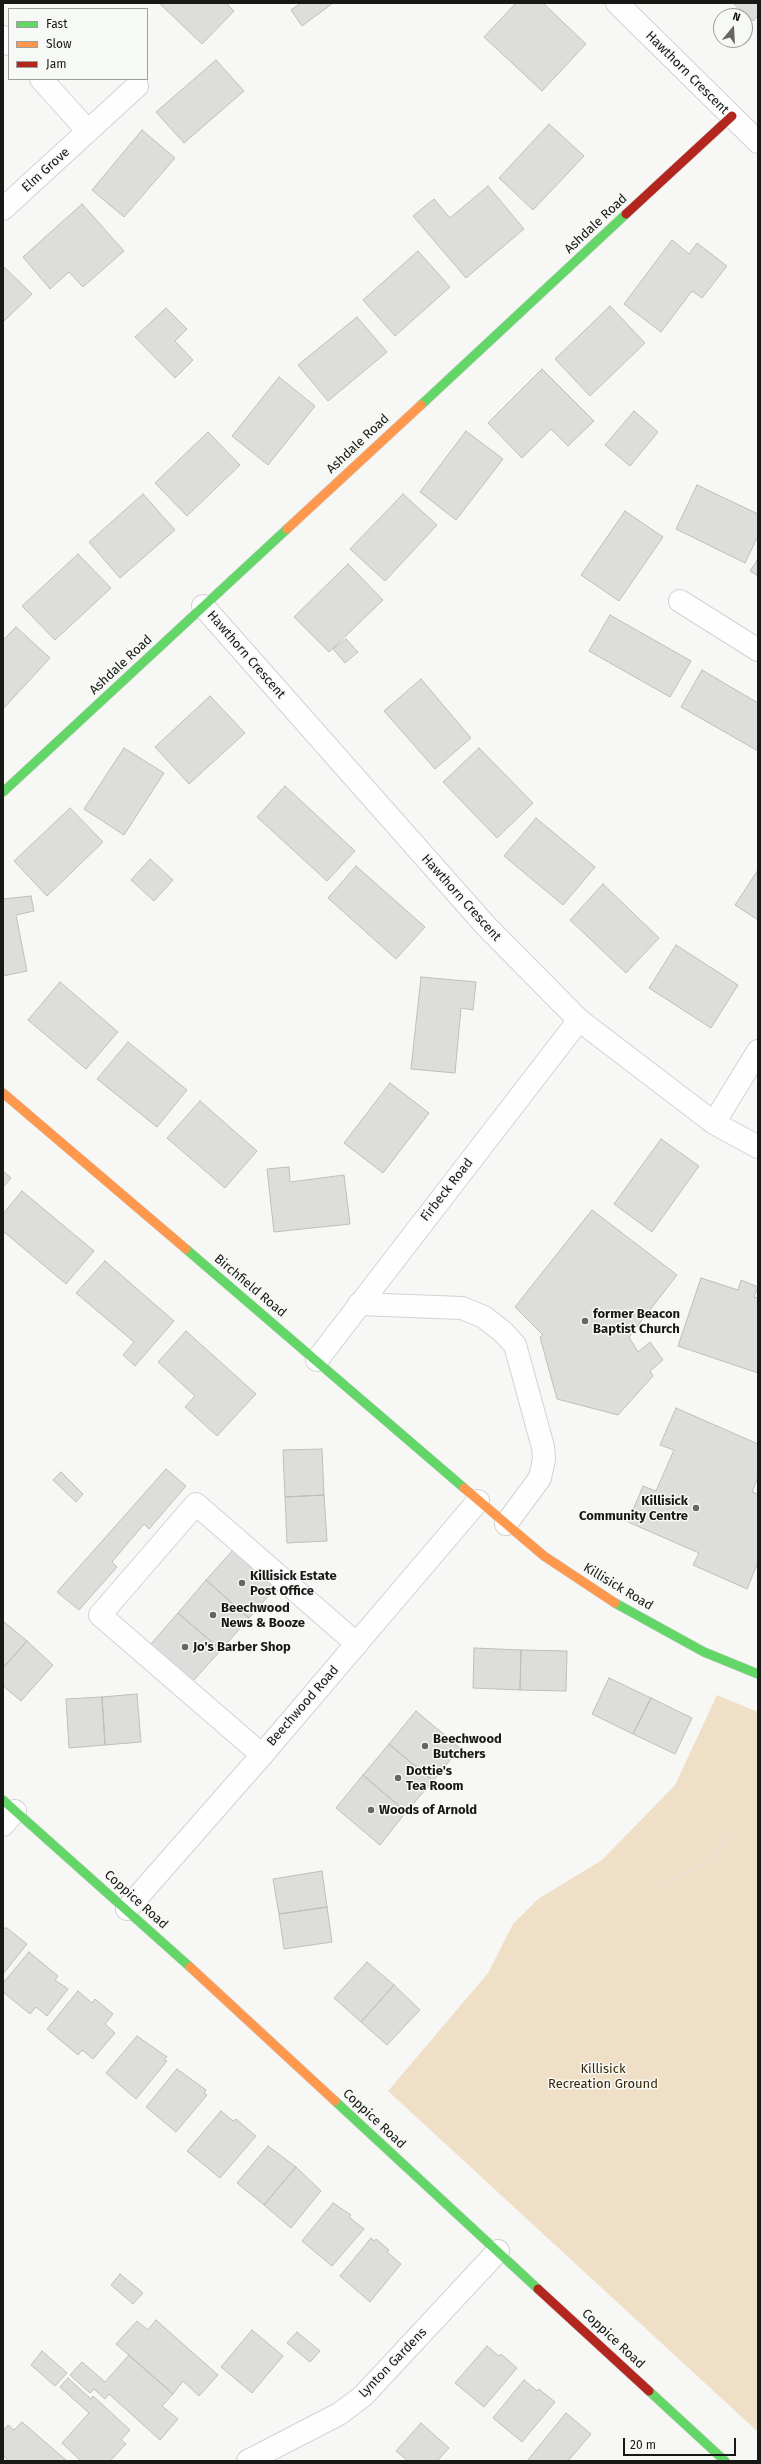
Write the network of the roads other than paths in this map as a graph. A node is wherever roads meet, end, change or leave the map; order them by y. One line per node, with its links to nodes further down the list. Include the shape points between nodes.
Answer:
1 (617, 3): 4 (street, Hawthorn Crescent)
2 (42, 80): 5 (street)
3 (137, 86): 5 (street, Elm Grove)
4 (732, 116): 6 (street, Hawthorn Crescent); 9 (street, Ashdale Road)
5 (88, 132): 7 (street, Elm Grove)
6 (758, 142)
7 (3, 209)
8 (680, 601): 10 (street)
9 (203, 606): 11 (street, Ashdale Road); 12 (street, Hawthorn Crescent, via 486,926)
10 (758, 650)
11 (3, 792)
12 (579, 1020): 15 (street, Hawthorn Crescent); 17 (street, Firbeck Road)
13 (758, 1051): 15 (street)
14 (3, 1093): 18 (street, Birchfield Road)
15 (714, 1123): 16 (street, Hawthorn Crescent)
16 (758, 1147)
17 (359, 1304): 18 (street, Firbeck Road); 20 (street, via 462,1308 484,1317 515,1345 544,1459 540,1478)
18 (317, 1360): 19 (street, Birchfield Road)
19 (478, 1501): 20 (street, Killisick Road); 21 (street, Beechwood Road)
20 (506, 1524): 22 (street, Killisick Road, via 544,1556 606,1598 704,1652)
21 (357, 1644): 23 (street, Beechwood Road); 23 (street, via 196,1504 100,1615)
22 (758, 1674)
23 (262, 1755): 25 (street, Beechwood Road)
24 (7, 1812): 25 (street, Coppice Road)
25 (126, 1908): 26 (street, Coppice Road)
26 (498, 2251): 27 (street, Lynton Gardens, via 363,2396 339,2414); 28 (street, Coppice Road)
27 (248, 2461)
28 (725, 2461)

